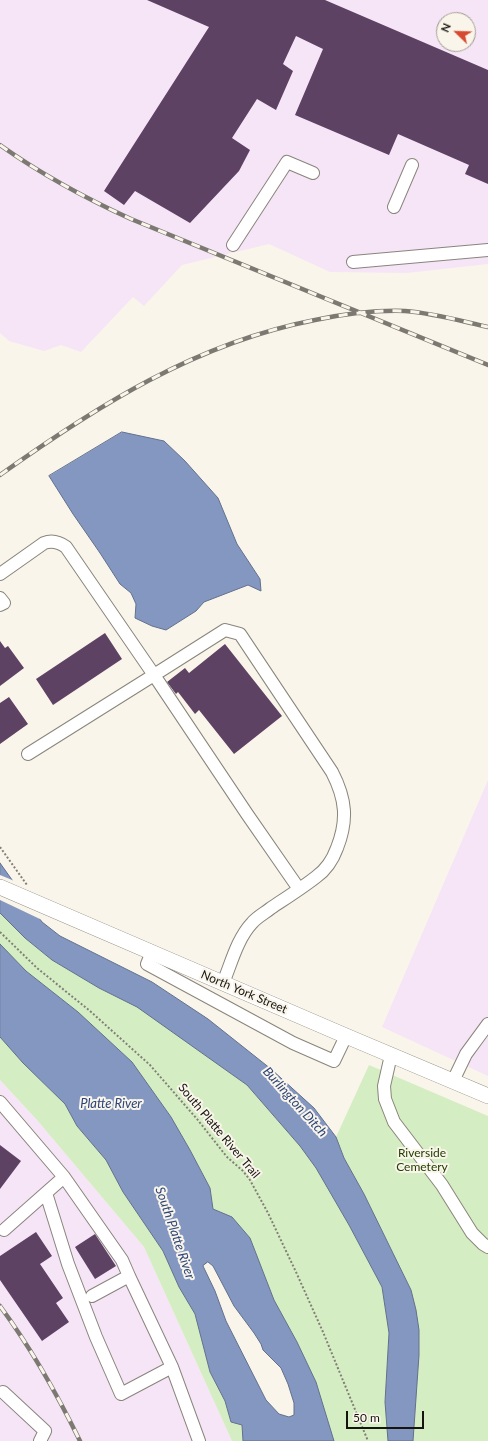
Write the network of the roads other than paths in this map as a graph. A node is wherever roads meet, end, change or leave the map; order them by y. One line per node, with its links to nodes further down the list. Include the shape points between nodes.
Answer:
1 (412, 165): 3 (lane)
2 (313, 174): 4 (lane, via 287,162)
3 (394, 207)
4 (233, 245)
5 (488, 250): 6 (lane)
6 (352, 262)
7 (0, 574): 8 (lane, via 44,543 61,543)
8 (154, 675): 9 (lane); 11 (lane); 11 (lane, via 226,630 240,634 332,772 342,799 343,828 335,853 328,865)
9 (28, 754)
10 (0, 887): 12 (main road, North York Street)
11 (299, 889): 13 (lane, via 251,924)
12 (152, 952): 13 (main road, North York Street); 15 (lane, via 147,964 293,1043 334,1060)
13 (223, 983): 15 (main road, North York Street)
14 (486, 1029): 17 (lane, via 466,1054)
15 (346, 1036): 16 (main road, North York Street)
16 (391, 1055): 17 (main road, North York Street); 23 (lane, via 384,1086 385,1099 394,1122 442,1185 472,1233)
17 (453, 1081): 18 (main road, North York Street)
18 (488, 1096)
19 (0, 1102): 20 (lane)
20 (64, 1177): 21 (lane); 24 (lane, via 122,1260)
21 (46, 1193): 22 (lane); 26 (lane, via 68,1264 121,1394)
22 (4, 1230)
23 (488, 1247)
24 (129, 1276): 25 (lane); 26 (lane)
25 (92, 1296)
26 (172, 1367): 29 (lane)
27 (1, 1392): 28 (lane, via 45,1431)
28 (40, 1441)
29 (199, 1441)

